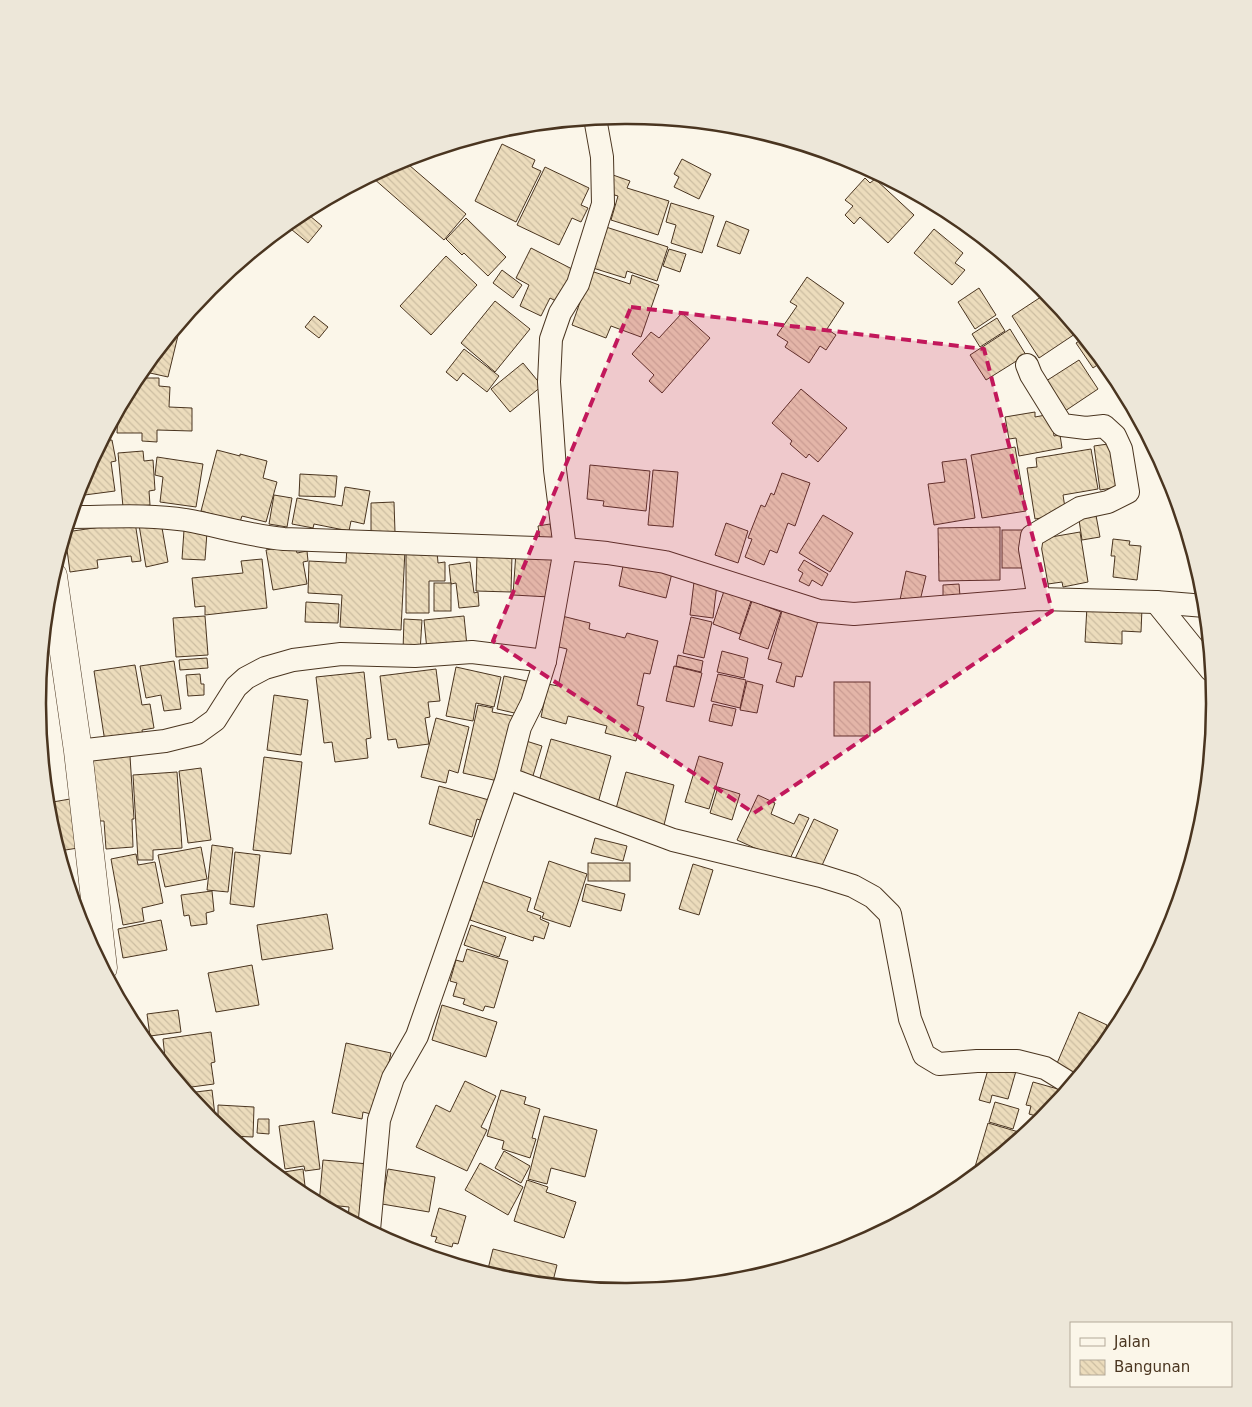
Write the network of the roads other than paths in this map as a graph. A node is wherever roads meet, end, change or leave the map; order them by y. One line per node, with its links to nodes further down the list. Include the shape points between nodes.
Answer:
1 (596, 125): 4 (street, via 602,157 603,204 578,284 560,313 551,339 549,382 554,470)
2 (1027, 365): 6 (street, via 1062,425 1104,426 1115,436 1121,449 1128,492 1108,502 1080,508 1032,536 1030,549)
3 (77, 517): 4 (street, via 158,517 284,539)
4 (565, 549): 6 (street, via 665,562 819,611 854,614); 9 (street)
5 (56, 597): 11 (main road)
6 (1040, 599): 7 (street)
7 (1156, 602): 8 (street); 10 (street)
8 (1197, 605)
9 (545, 661): 11 (street, via 472,652 415,656 341,654 293,660 265,668 246,678 236,687 215,720 196,733 165,741); 12 (street, via 532,703 520,727)
10 (1205, 662)
11 (78, 751): 13 (main road)
12 (507, 778): 14 (street, via 673,840 820,876 853,886 874,897 890,914 910,1019 924,1054 939,1064 1017,1061 1046,1068); 15 (street, via 417,1036 393,1078 379,1120)
13 (101, 949)
14 (1066, 1081)
15 (370, 1223)

